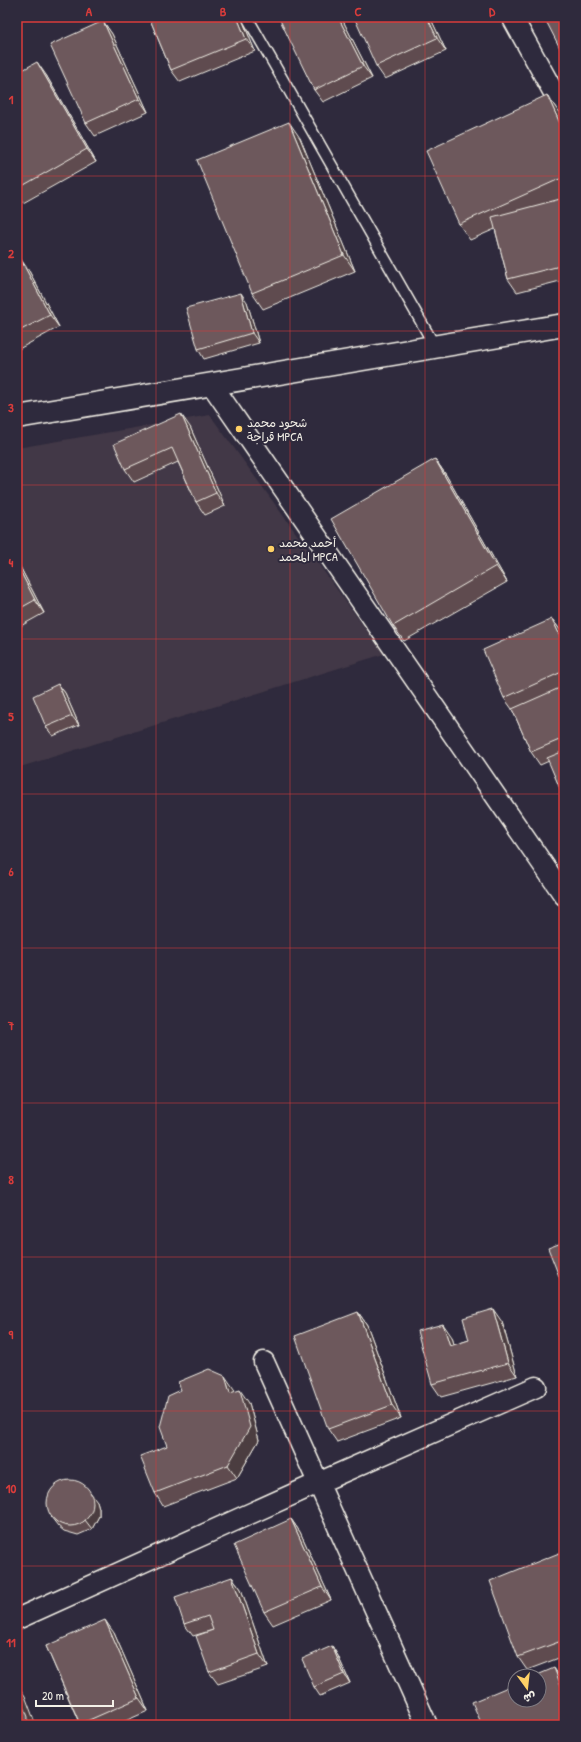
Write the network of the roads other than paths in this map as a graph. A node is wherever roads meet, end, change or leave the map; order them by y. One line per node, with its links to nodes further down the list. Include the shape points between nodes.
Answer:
1 (247, 17): 5 (lane)
2 (512, 17): 3 (street)
3 (564, 111)
4 (564, 325): 5 (street)
5 (436, 348): 6 (street)
6 (212, 385): 7 (street); 8 (street)
7 (17, 417)
8 (564, 895)
9 (264, 1362): 11 (street)
10 (536, 1387): 11 (street)
11 (318, 1483): 12 (street); 13 (street)
12 (17, 1619)
13 (427, 1725)

